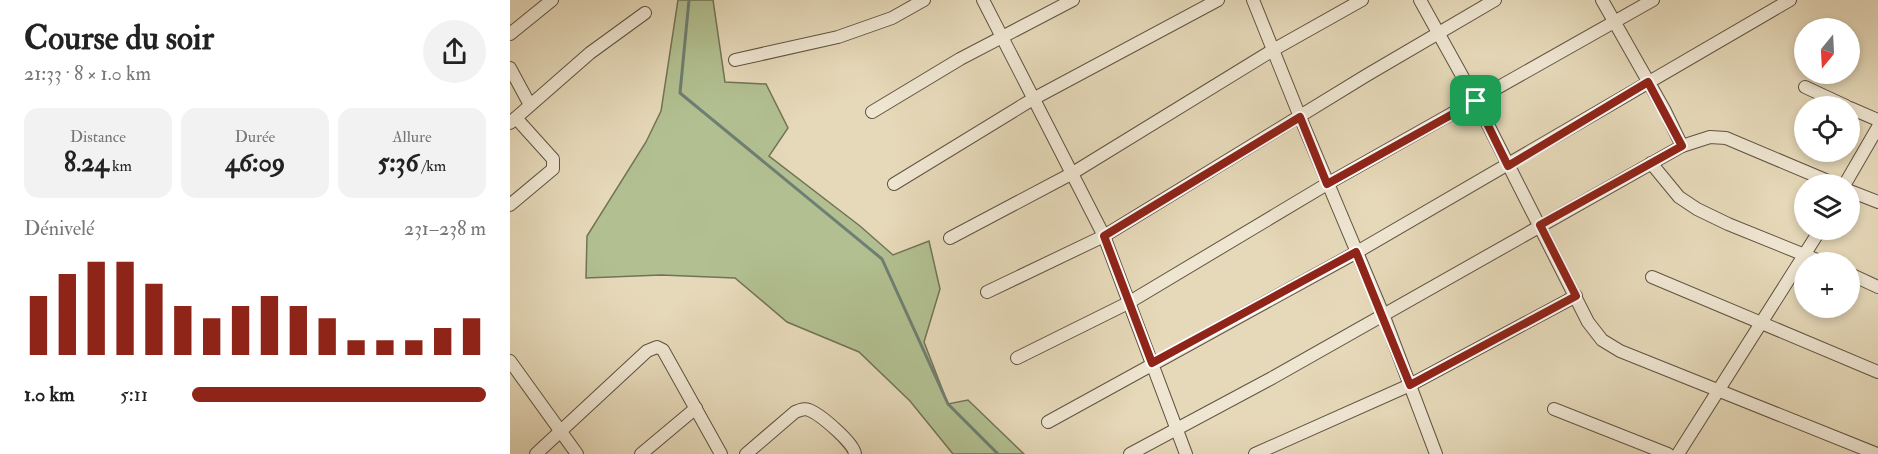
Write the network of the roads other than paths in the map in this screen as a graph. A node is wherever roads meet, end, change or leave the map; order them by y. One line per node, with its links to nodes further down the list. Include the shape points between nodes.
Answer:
1 (552, 0): 16 (street)
2 (924, 0): 19 (street, via 892,18 838,37)
3 (983, 0): 17 (street)
4 (1073, 0): 17 (street)
5 (1218, 0): 24 (street)
6 (1253, 0): 18 (street)
7 (1362, 0): 18 (street)
8 (1420, 0): 15 (street)
9 (1495, 0): 15 (street)
10 (1602, 0): 14 (street)
11 (1653, 0): 14 (street)
12 (1790, 0): 21 (street)
13 (645, 13): 26 (street, via 590,53)
14 (1616, 22): 21 (street); 25 (street)
15 (1438, 33): 25 (street); 29 (street)
16 (510, 34)
17 (1001, 37): 24 (street); 27 (street)
18 (1273, 50): 29 (street); 36 (street)
19 (735, 60)
20 (510, 68): 26 (street)
21 (1648, 82): 33 (street); 35 (street)
22 (1805, 87): 23 (street)
23 (1824, 96)
24 (1033, 99): 36 (street); 39 (street)
25 (1476, 101): 35 (street); 40 (street)
26 (530, 105): 30 (street)
27 (872, 112)
28 (1860, 112): 31 (street)
29 (1300, 117): 40 (street); 45 (street)
30 (513, 120): 43 (street, via 554,164)
31 (1878, 120)
32 (1878, 127): 38 (street)
33 (1682, 146): 34 (street); 37 (street, via 1710,137 1726,138)
34 (1651, 163): 44 (street); 48 (street, via 1679,197 1697,209)
35 (1508, 166): 44 (street); 47 (street)
36 (1071, 174): 45 (street); 46 (street)
37 (1811, 174)
38 (1851, 174)
39 (894, 184)
40 (1327, 184): 47 (street); 55 (street)
41 (1860, 194): 42 (street)
42 (1878, 202)
43 (510, 206)
44 (1540, 225): 54 (street); 56 (street)
45 (1104, 236): 53 (street); 55 (street)
46 (950, 238)
47 (1356, 252): 56 (street); 60 (street)
48 (1798, 252)
49 (1794, 272): 57 (street)
50 (1652, 277): 57 (street)
51 (1860, 278): 52 (street)
52 (1878, 286)
53 (987, 292)
54 (1576, 296): 62 (street); 63 (street, via 1602,340 1620,351)
55 (1128, 303): 58 (street); 60 (street)
56 (1383, 314): 62 (street); 67 (street)
57 (1760, 324): 61 (street); 63 (street)
58 (1017, 358)
59 (510, 361): 68 (street)
60 (1152, 363): 66 (street); 67 (street)
61 (1878, 372)
62 (1410, 385): 77 (street); 78 (street)
63 (1718, 389): 80 (street); 81 (street)
64 (696, 408): 68 (street, via 663,350 657,347 647,351); 71 (street); 72 (street)
65 (1554, 409): 79 (street)
66 (1048, 422)
67 (1177, 430): 75 (street); 76 (street)
68 (562, 432): 69 (street); 70 (street)
69 (536, 454)
70 (577, 454)
71 (641, 454)
72 (721, 454)
73 (746, 454): 74 (street, via 802,409 811,410 850,442)
74 (855, 454)
75 (1130, 454)
76 (1186, 454)
77 (1256, 454)
78 (1436, 454)
79 (1668, 454)
80 (1678, 454)
81 (1877, 454)

